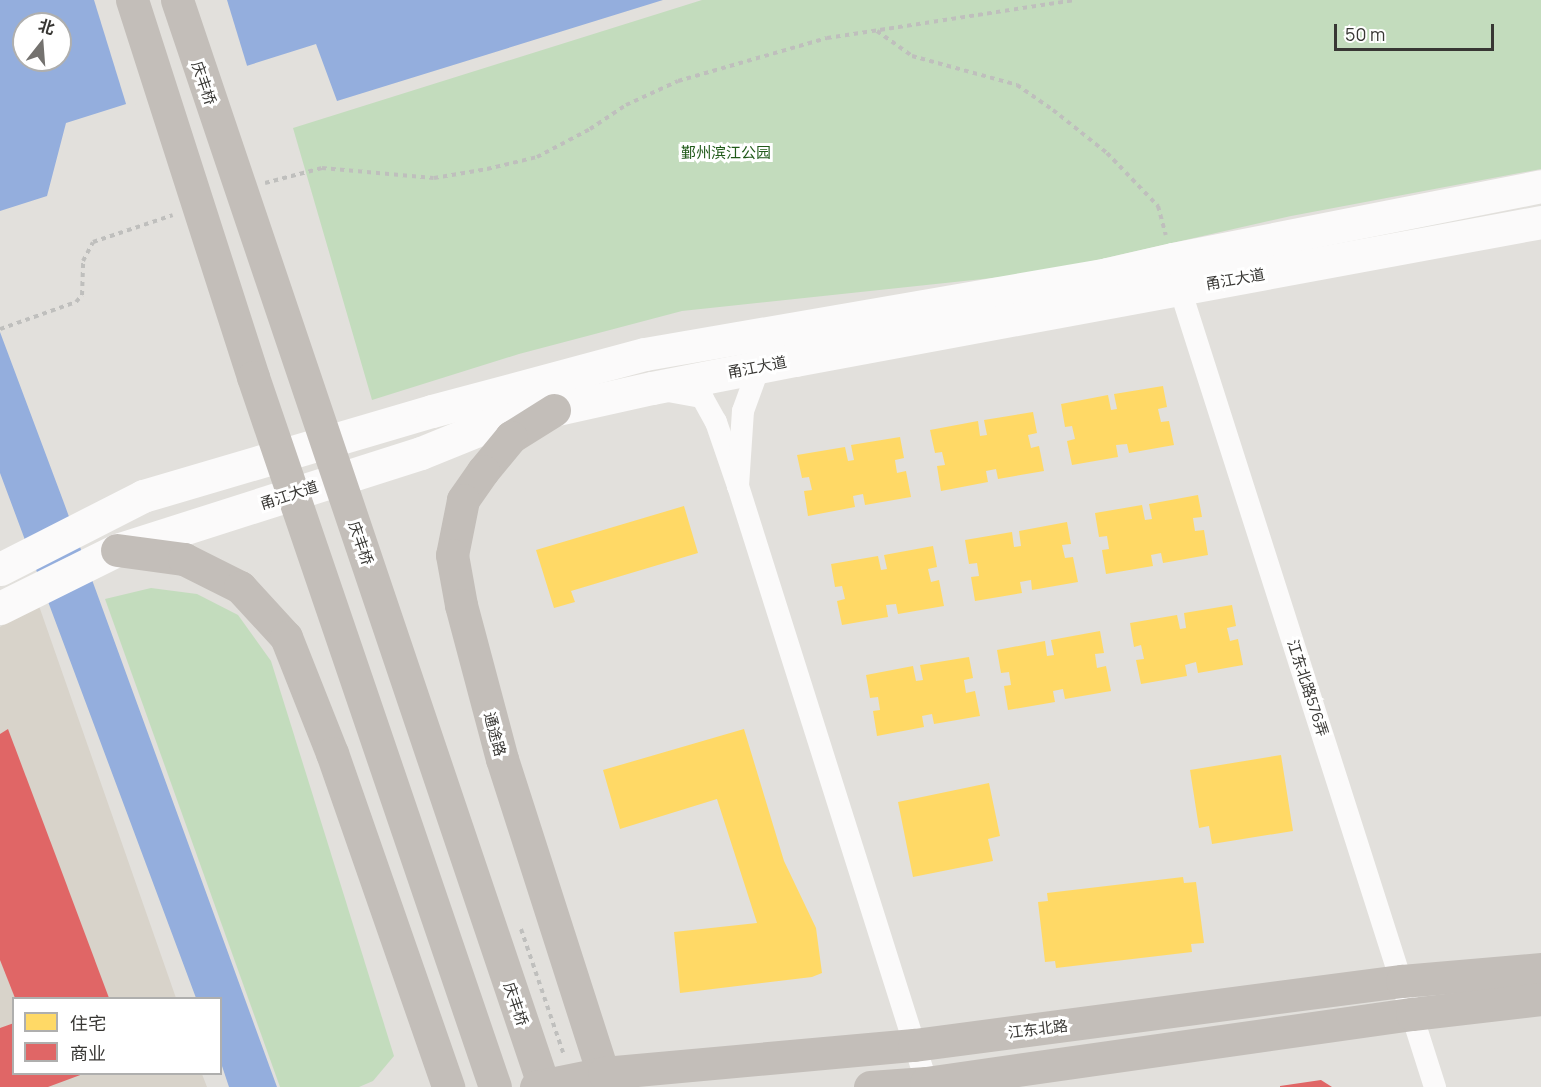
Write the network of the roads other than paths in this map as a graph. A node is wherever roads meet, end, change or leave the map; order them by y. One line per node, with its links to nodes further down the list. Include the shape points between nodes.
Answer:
1 (132, 0): 21 (main road, via 249,366)
2 (177, 0): 23 (main road, 庆丰桥)
3 (1541, 186): 5 (main road, 甬江大道)
4 (1541, 222): 5 (main road, 甬江大道)
5 (1176, 274): 6 (main road, 甬江大道); 11 (main road, 甬江大道, via 1107,274 645,354 432,411 143,496); 14 (street, 江东北路576弄)
6 (759, 367): 7 (main road, 甬江大道); 9 (street, via 743,411)
7 (652, 388): 8 (main road, 甬江大道); 9 (street, via 702,397 716,422)
8 (554, 410): 10 (main road, 甬江大道, via 495,423 421,453); 18 (main road, 通途路, via 512,437 476,481 463,500 452,555 461,605 502,759)
9 (738, 486): 17 (street)
10 (102, 556): 12 (main road, 甬江大道); 20 (main road, via 184,559 240,587 286,637 332,753)
11 (8, 565)
12 (0, 608)
13 (1541, 969): 14 (main road, 江东北路)
14 (1402, 981): 16 (street, 江东北路576弄); 17 (main road, 江东北路)
15 (1541, 999): 16 (main road)
16 (1412, 1014): 19 (main road); 25 (street, 江东北路576弄)
17 (914, 1045): 18 (main road, 江东北路); 19 (street)
18 (605, 1080): 22 (main road, 江东北路)
19 (927, 1085): 24 (main road)
20 (448, 1087)
21 (495, 1087)
22 (536, 1087)
23 (544, 1087)
24 (870, 1087)
25 (1435, 1087)

